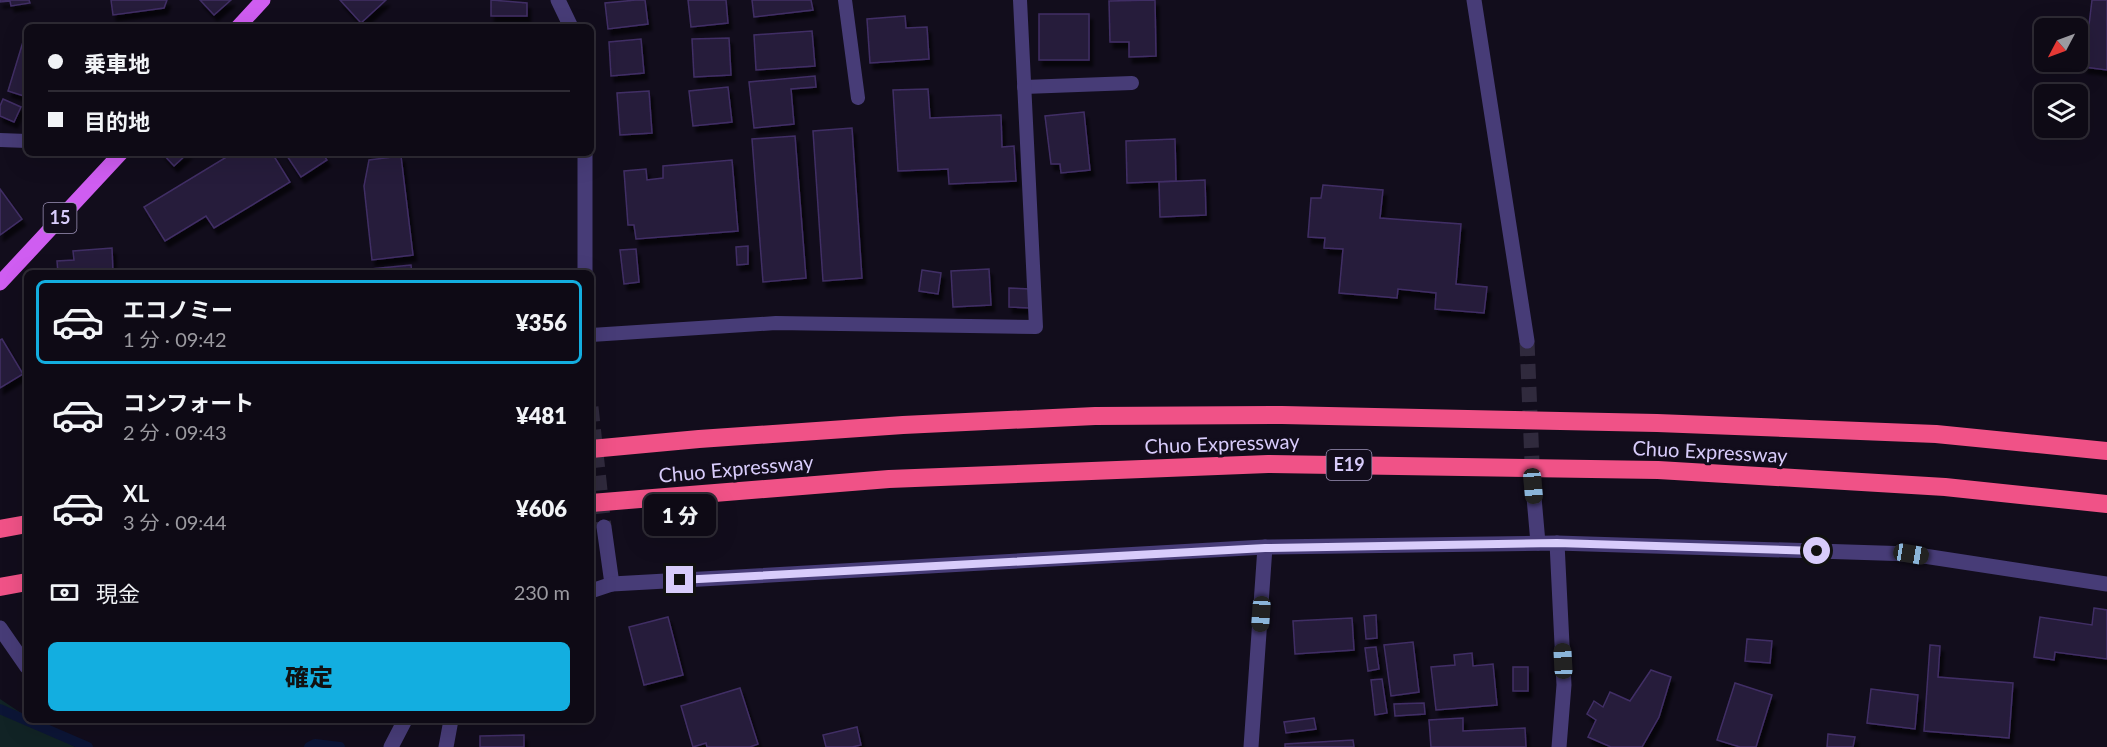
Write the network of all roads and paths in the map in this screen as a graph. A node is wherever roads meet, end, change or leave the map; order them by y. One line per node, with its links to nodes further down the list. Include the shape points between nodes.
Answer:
1 (263, 0): 6 (main road)
2 (558, 0): 7 (street)
3 (845, 0): 10 (lane)
4 (1020, 0): 9 (lane)
5 (1474, 0): 18 (street)
6 (241, 24)
7 (570, 24)
8 (1132, 83): 9 (lane)
9 (1024, 87): 17 (lane, via 1036,327 777,323)
10 (858, 98)
11 (0, 140): 12 (lane)
12 (24, 141)
13 (118, 156): 16 (main road, 15)
14 (585, 156): 15 (street)
15 (585, 270)
16 (0, 283)
17 (594, 335)
18 (1527, 341)
19 (594, 449): 20 (highway, Chuo Expressway, via 903,425 1095,416 1282,415 1936,434)
20 (2107, 451)
21 (1533, 486): 27 (street)
22 (594, 503): 23 (highway, Chuo Expressway / E19, via 889,479 1268,464 1658,470 1945,488)
23 (2107, 504)
24 (24, 525): 26 (highway)
25 (604, 527): 31 (street)
26 (0, 529)
27 (1538, 543): 28 (street); 29 (street)
28 (1557, 543): 32 (street, via 1911,554); 42 (street, via 1564,685)
29 (1265, 548): 31 (street); 41 (street)
30 (24, 583): 33 (highway)
31 (612, 584): 34 (street)
32 (2107, 584)
33 (0, 587)
34 (594, 590)
35 (0, 628): 36 (street)
36 (24, 663)
37 (404, 723): 39 (street)
38 (450, 723): 40 (street)
39 (392, 746)
40 (446, 747)
41 (1251, 747)
42 (1559, 747)

